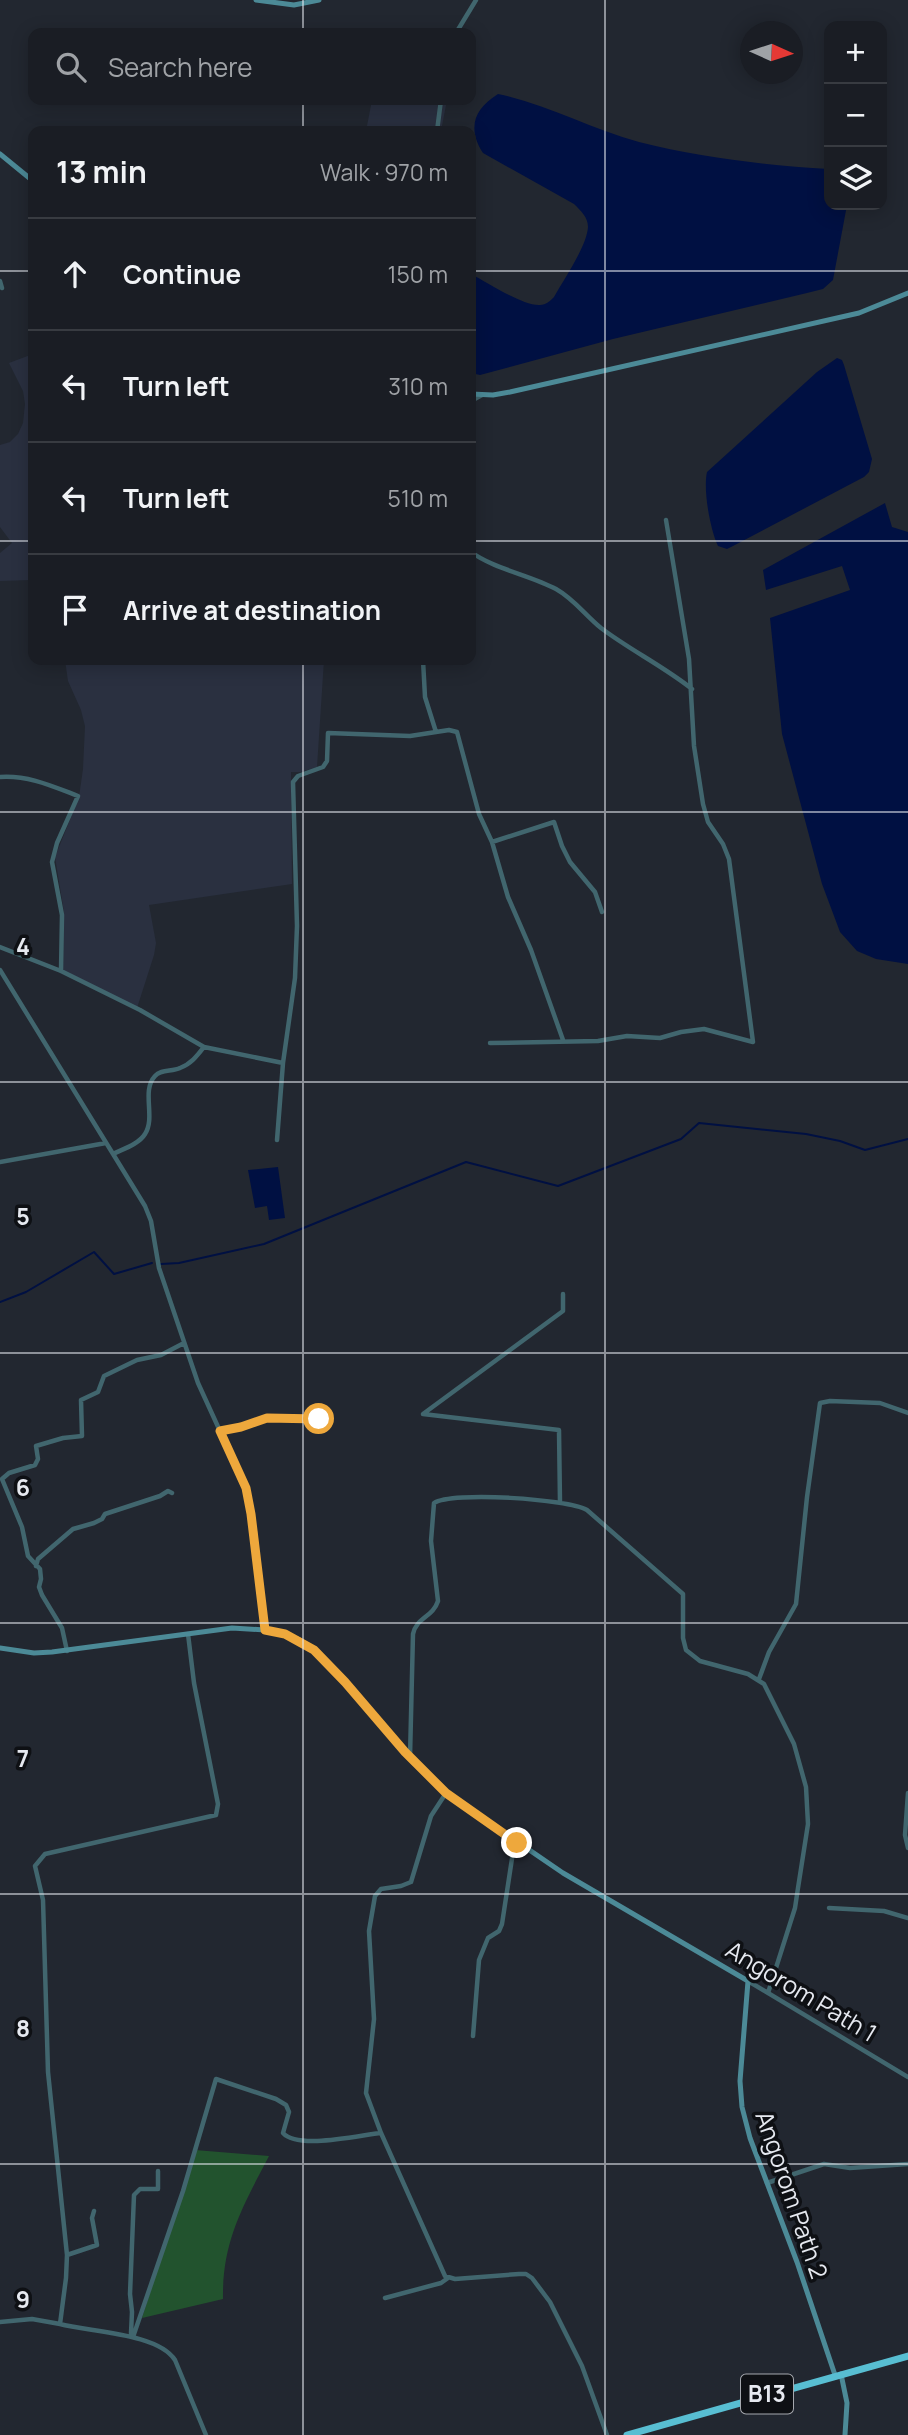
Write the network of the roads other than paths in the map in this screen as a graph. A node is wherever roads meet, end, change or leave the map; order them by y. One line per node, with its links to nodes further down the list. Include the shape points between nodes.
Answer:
1 (256, 0): 2 (street, via 281,5)
2 (319, 0)
3 (476, 0): 4 (street)
4 (459, 28)
5 (440, 105): 6 (street)
6 (438, 126)
7 (0, 154): 8 (street)
8 (28, 177)
9 (0, 281): 10 (street)
10 (2, 288)
11 (908, 293): 13 (street, via 859,313)
12 (476, 394): 13 (street)
13 (482, 395): 14 (street)
14 (476, 398)
15 (666, 520): 18 (street)
16 (476, 555): 18 (street, via 569,597 603,629)
17 (423, 665): 19 (street, via 425,697)
18 (692, 690): 26 (street, via 703,804 729,859 753,1042 704,1029 660,1038)
19 (436, 732): 21 (street, via 454,730 459,736 472,792); 29 (street, via 410,736 328,733 323,767 295,778 295,978)
20 (0, 777): 25 (street, via 23,777 78,796 52,862 62,915)
21 (492, 842): 22 (street, via 554,822 570,862 595,892); 26 (street, via 508,897)
22 (602, 912)
23 (0, 947): 25 (street)
24 (0, 970): 31 (street)
25 (61, 971): 28 (street)
26 (563, 1040): 27 (street)
27 (490, 1044)
28 (204, 1047): 29 (street); 32 (street, via 189,1063 153,1077 145,1135)
29 (283, 1063): 30 (street)
30 (277, 1140)
31 (106, 1143): 32 (street); 33 (street)
32 (113, 1154): 35 (street, via 145,1206 159,1268)
33 (0, 1162)
34 (563, 1294): 40 (street, via 563,1311 423,1414 559,1430)
35 (184, 1343): 38 (street); 41 (street, via 104,1377 98,1392 81,1400 82,1436 36,1446 35,1465 2,1479 22,1527 27,1556)
36 (908, 1413): 46 (street, via 880,1403 820,1403 796,1604)
37 (319, 1419): 38 (street, via 267,1418)
38 (220, 1431): 42 (street, via 246,1488)
39 (172, 1493): 41 (street, via 73,1529 38,1559)
40 (560, 1503): 46 (street, via 587,1510 683,1594 683,1639 691,1655); 47 (street, via 484,1497 433,1503 430,1541 438,1601 413,1634)
41 (36, 1566): 45 (street, via 40,1569 39,1587 62,1628)
42 (265, 1630): 43 (street, Angorom Path 1, via 232,1628); 47 (street, Angorom Path 1, via 285,1634 314,1650)
43 (188, 1634): 45 (street, Angorom Path 1); 63 (street, via 218,1804 216,1815 45,1854 35,1866 43,1900 48,2072)
44 (0, 1648): 45 (street, Angorom Path 1)
45 (67, 1651)
46 (759, 1679): 55 (street, via 794,1744 809,1815 795,1908)
47 (410, 1757): 48 (street, Angorom Path 1)
48 (446, 1793): 50 (street, Angorom Path 1); 58 (street, via 431,1816 411,1882 379,1890 373,1905 369,1931 374,2019 366,2086)
49 (908, 1793): 51 (street)
50 (517, 1843): 54 (street, Angorom Path 1); 56 (street, via 502,1924 489,1936 479,1960)
51 (908, 1848)
52 (829, 1908): 53 (street, via 884,1911)
53 (908, 1918)
54 (748, 1981): 55 (street, Angorom Path 1); 61 (street, Angorom Path 2, via 741,2096)
55 (768, 1993): 57 (street, Angorom Path 1)
56 (473, 2036)
57 (908, 2077)
58 (381, 2133): 64 (street); 69 (street, via 314,2141 289,2138 283,2133 289,2112 286,2105 215,2079)
59 (908, 2164): 61 (street, via 850,2168 818,2164)
60 (159, 2171): 69 (street, via 158,2189 140,2189 134,2195)
61 (767, 2183): 71 (street, Angorom Path 2)
62 (94, 2211): 63 (street, via 97,2245)
63 (67, 2255): 68 (street)
64 (448, 2278): 65 (street); 73 (street, via 508,2274 532,2278 550,2302 582,2366)
65 (385, 2298)
66 (0, 2315): 67 (street)
67 (1, 2322): 68 (street, via 32,2319)
68 (60, 2324): 69 (street)
69 (133, 2337): 72 (street, via 173,2356)
70 (908, 2356): 71 (highway, B13)
71 (838, 2374): 74 (highway, B13); 75 (street, Angorom Path 2, via 846,2403)
72 (206, 2435)
73 (607, 2435)
74 (627, 2435)
75 (845, 2435)

